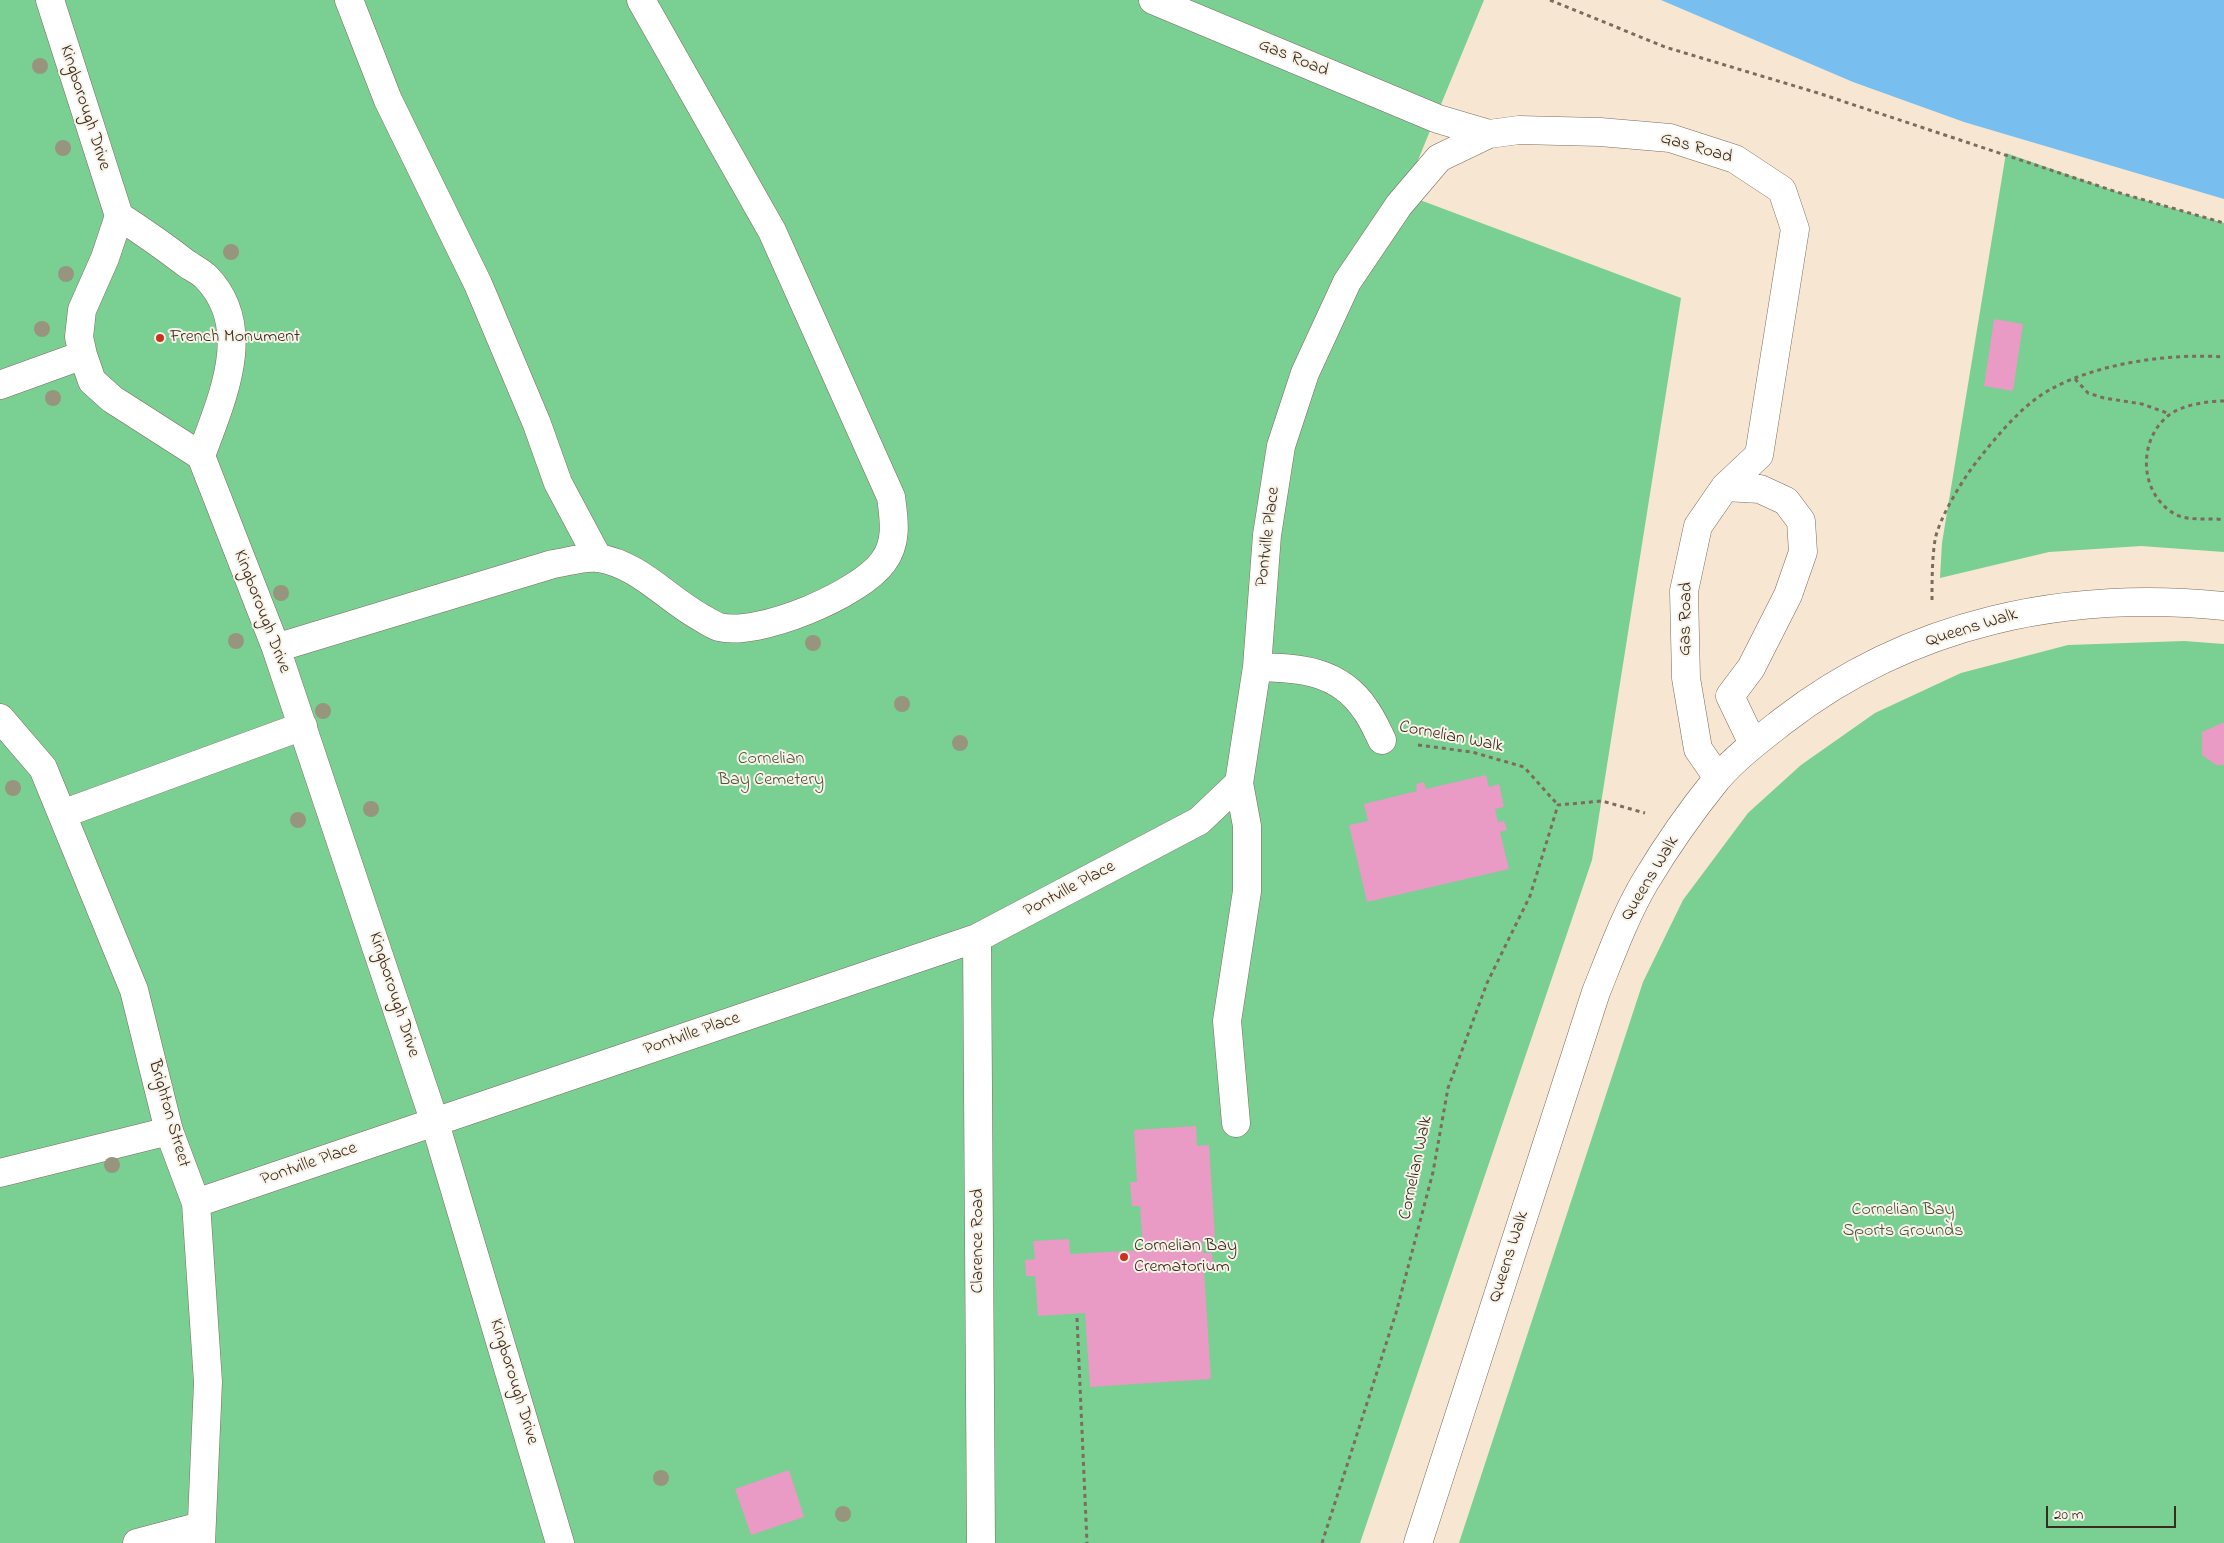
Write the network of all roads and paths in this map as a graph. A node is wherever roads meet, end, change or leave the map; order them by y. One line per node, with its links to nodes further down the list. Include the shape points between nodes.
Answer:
1 (50, 0): 7 (street, Kingborough Drive)
2 (350, 0): 18 (street, via 388,100 478,284 537,424 558,483)
3 (641, 0): 18 (street, via 772,231 891,497 895,530 884,562 858,584 810,610 746,628 719,627 635,572)
4 (1153, 0): 6 (street, Gas Road, via 1438,119)
5 (1550, 0): 8 (path, via 1665,47)
6 (1489, 134): 16 (street, Gas Road, via 1519,130 1670,138 1735,159 1782,190 1795,230 1759,454); 22 (street, Pontville Place, via 1439,158 1399,205 1347,282 1305,373 1278,464 1267,535)
7 (118, 216): 9 (street, via 105,258 82,310 79,337); 15 (street, via 206,277 224,301 232,327 232,352)
8 (2224, 223)
9 (83, 355): 12 (street); 15 (street, via 92,380 112,398)
10 (2224, 357): 11 (path, via 2163,358 2124,364)
11 (2075, 379): 14 (path, via 2088,393 2142,404); 20 (path, via 2050,390 2006,425 1961,481 1935,538)
12 (0, 385)
13 (2224, 401): 14 (path, via 2197,404)
14 (2170, 414): 17 (path, via 2152,435 2148,446 2146,460 2151,487 2164,506 2181,517)
15 (201, 456): 21 (street, Kingborough Drive)
16 (1725, 487): 26 (street, via 1760,488 1786,501 1801,520 1803,552 1788,594 1751,668 1730,696); 27 (street, Gas Road, via 1698,526 1684,592 1686,678 1698,749)
17 (2224, 520)
18 (598, 558): 21 (street, via 553,564)
19 (2224, 606): 20 (street, Queens Walk, via 2109,602 2044,608)
20 (1931, 639): 26 (street, Queens Walk, via 1866,668 1810,700)
21 (276, 648): 24 (street, Kingborough Drive)
22 (1257, 667): 25 (street, via 1299,668 1339,682 1365,708); 28 (street, Pontville Place)
23 (0, 718): 30 (street, Brighton Street, via 43,768)
24 (303, 726): 30 (street); 33 (street, Kingborough Drive)
25 (1382, 740): 29 (path, Cornelian Walk, via 1472,752 1524,767)
26 (1753, 744): 27 (street, Queens Walk)
27 (1718, 778): 31 (street, Queens Walk)
28 (1239, 783): 32 (street, Pontville Place, via 1199,821); 34 (street, via 1247,826 1247,892 1227,1022)
29 (1558, 805): 31 (path, via 1602,801); 44 (path, Cornelian Walk, via 1530,896 1487,983 1448,1088 1433,1172 1396,1313)
30 (62, 814): 35 (street, Brighton Street, via 134,990)
31 (1684, 824): 45 (street, Queens Walk, via 1645,882 1596,992)
32 (977, 938): 33 (street, Pontville Place); 42 (street, Clarence Road)
33 (435, 1123): 37 (street, Pontville Place); 41 (street, Kingborough Drive)
34 (1236, 1123)
35 (169, 1131): 36 (street); 37 (street, Brighton Street)
36 (0, 1174)
37 (196, 1203): 39 (street, Brighton Street, via 208,1382)
38 (1077, 1318): 43 (path)
39 (201, 1535): 40 (street)
40 (137, 1543)
41 (560, 1543)
42 (981, 1543)
43 (1087, 1543)
44 (1322, 1543)
45 (1418, 1543)

